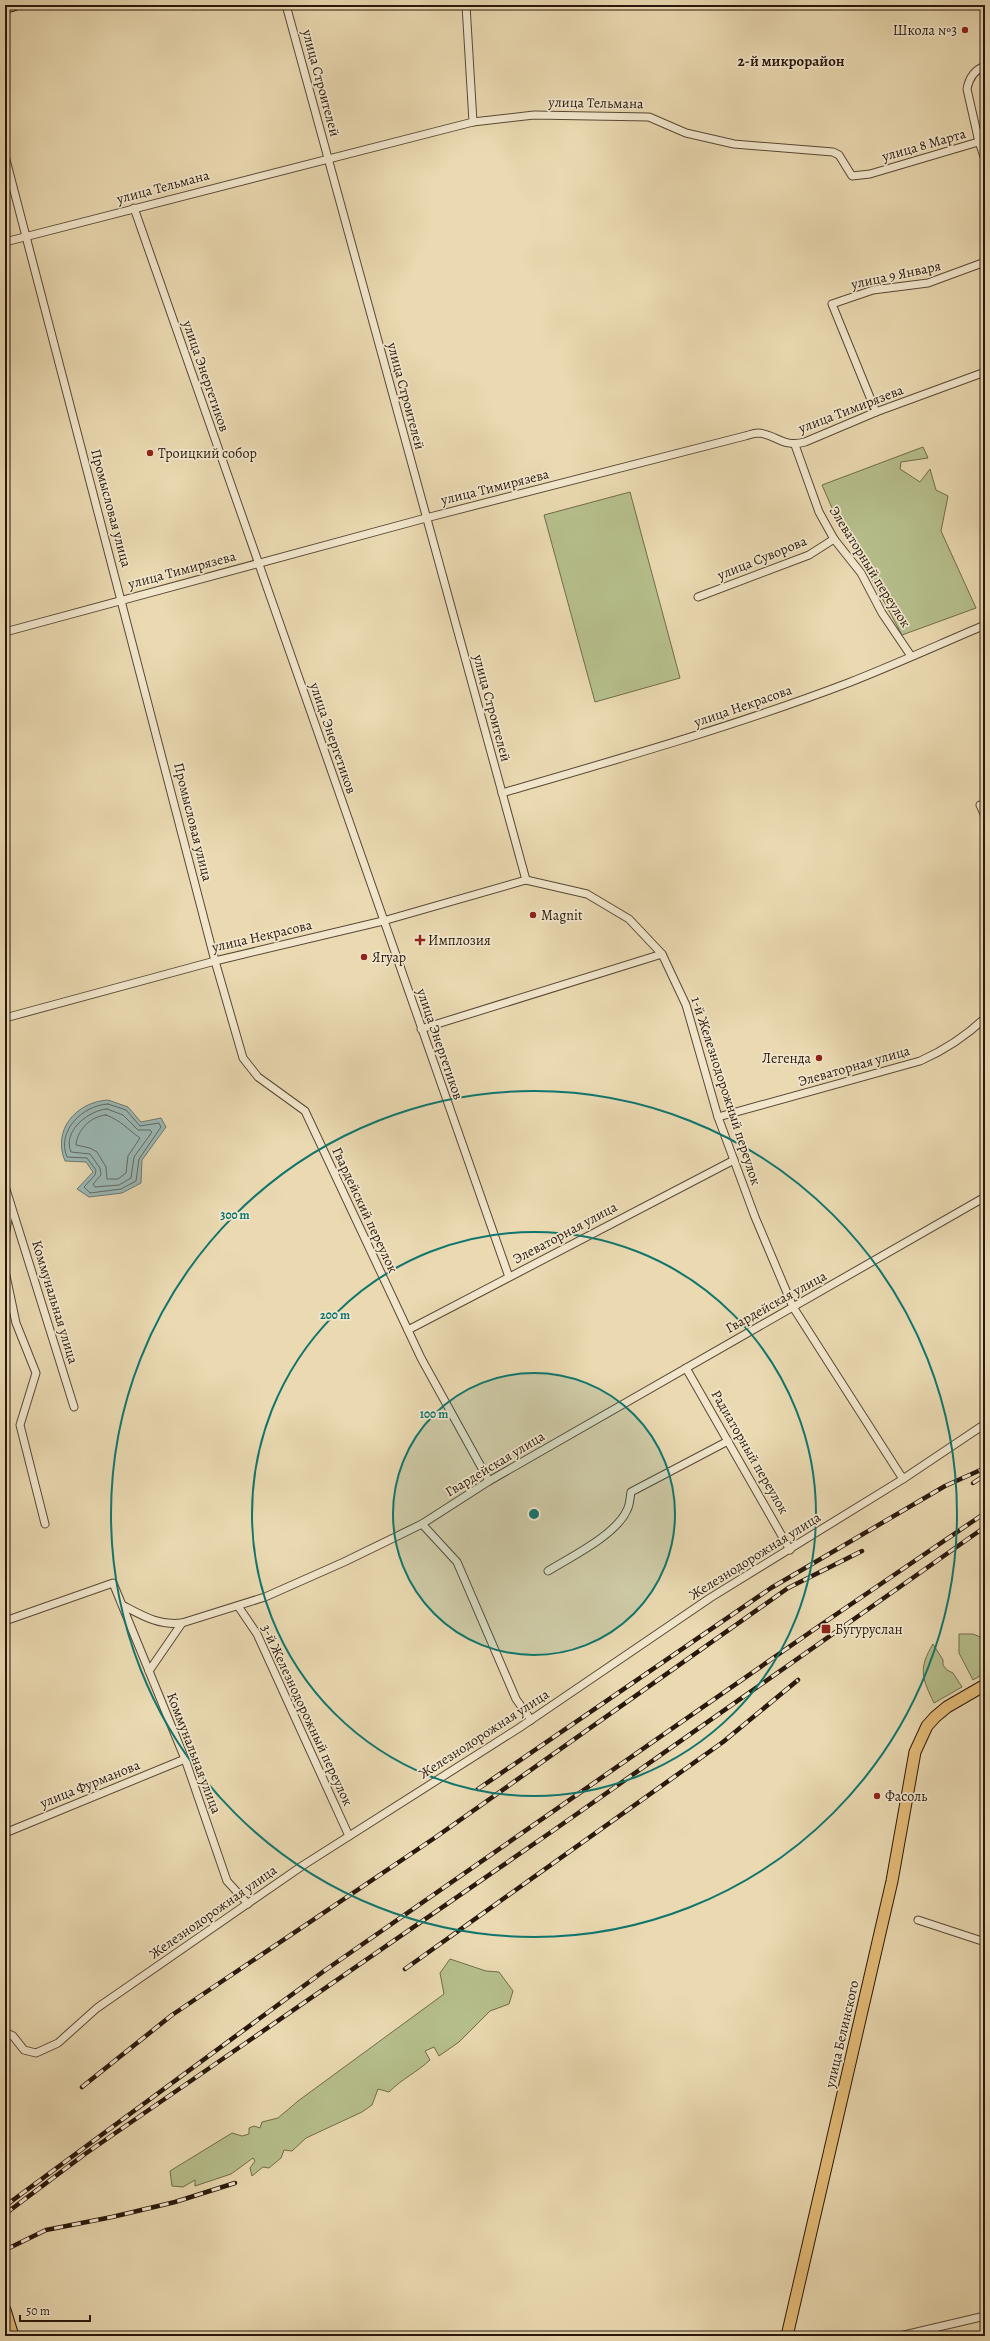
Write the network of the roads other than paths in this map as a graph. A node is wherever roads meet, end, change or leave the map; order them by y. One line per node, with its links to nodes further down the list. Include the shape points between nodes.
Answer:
1 (15, 5): 4 (main road)
2 (286, 5): 9 (street, улица Строителей)
3 (466, 5): 6 (street)
4 (5, 8)
5 (985, 66): 7 (street, via 973,74 968,81 967,89)
6 (473, 122): 9 (street, улица Тельмана); 11 (street, улица Тельмана, via 534,115 649,117 686,133 734,144 833,152 839,155 852,176)
7 (982, 141): 10 (street); 11 (street, улица 8 Марта)
8 (5, 156): 13 (street, Промысловая улица)
9 (327, 158): 12 (street, улица Тельмана); 19 (street, улица Строителей)
10 (985, 159)
11 (870, 174)
12 (134, 208): 13 (street, улица Тельмана); 21 (street, улица Энергетиков)
13 (25, 236): 14 (street, улица Тельмана); 23 (street, Промысловая улица)
14 (5, 242)
15 (985, 262): 17 (street, улица 9 Января, via 928,283 872,290 832,304)
16 (985, 372): 17 (street, улица Тимирязева)
17 (876, 412): 18 (street, улица Тимирязева)
18 (795, 444): 19 (street, улица Тимирязева, via 758,433); 20 (street, Элеваторный переулок, via 819,512)
19 (426, 518): 21 (street, улица Тимирязева); 27 (street, улица Строителей)
20 (834, 539): 22 (street, улица Суворова, via 810,555); 26 (street, Элеваторный переулок, via 862,573 882,613)
21 (259, 563): 23 (street, улица Тимирязева); 31 (street, улица Энергетиков)
22 (698, 597)
23 (121, 600): 25 (street, улица Тимирязева); 33 (street, Промысловая улица)
24 (985, 625): 26 (street, улица Некрасова)
25 (5, 632)
26 (911, 656): 27 (street, улица Некрасова, via 849,682 691,738)
27 (502, 793): 30 (street, улица Строителей)
28 (985, 805): 29 (street, via 980,805)
29 (985, 816)
30 (526, 880): 31 (street, улица Некрасова); 32 (street, 1-й Железнодорожный переулок, via 587,894 629,919)
31 (383, 921): 33 (street, улица Некрасова); 36 (street, улица Энергетиков)
32 (662, 954): 36 (street); 37 (street, 1-й Железнодорожный переулок, via 686,1005)
33 (215, 961): 34 (street, улица Некрасова); 46 (street, Гвардейский переулок, via 243,1058 258,1077 305,1111)
34 (5, 1018)
35 (985, 1018): 37 (street, Элеваторная улица, via 945,1050 920,1061)
36 (421, 1029): 44 (street, улица Энергетиков)
37 (718, 1117): 38 (street, 1-й Железнодорожный переулок)
38 (734, 1160): 44 (street, Элеваторная улица); 45 (street, 1-й Железнодорожный переулок, via 754,1217)
39 (5, 1186): 41 (street, Коммунальная улица)
40 (985, 1197): 45 (street, Гвардейская улица)
41 (8, 1206): 42 (street, Коммунальная улица); 48 (street, Коммунальная улица)
42 (5, 1236)
43 (5, 1271): 53 (street, via 16,1323 36,1373 20,1425)
44 (509, 1277): 46 (street, Элеваторная улица)
45 (793, 1307): 47 (street, Гвардейская улица); 51 (street, 1-й Железнодорожный переулок)
46 (408, 1330): 52 (street, Гвардейский переулок)
47 (686, 1368): 50 (street, Радиаторный переулок); 52 (street, Гвардейская улица)
48 (74, 1406)
49 (985, 1424): 51 (street, Железнодорожная улица)
50 (728, 1440): 55 (street, Радиаторный переулок); 56 (street, via 631,1492 627,1510 616,1524 591,1544)
51 (903, 1479): 55 (street, Железнодорожная улица)
52 (489, 1481): 54 (street, Гвардейская улица)
53 (45, 1524)
54 (422, 1524): 58 (street, Гвардейская улица, via 266,1597); 63 (street, via 457,1562 516,1699)
55 (790, 1550): 63 (street, Железнодорожная улица, via 710,1598)
56 (548, 1571)
57 (124, 1606): 59 (street, via 113,1583); 60 (street, Гвардейская улица, via 155,1622); 61 (street, Коммунальная улица)
58 (238, 1606): 60 (street, Гвардейская улица); 66 (street, 3-й Железнодорожный переулок, via 257,1634)
59 (5, 1621)
60 (182, 1624): 61 (street)
61 (149, 1671): 64 (street, Коммунальная улица)
62 (985, 1685): 74 (main road, улица Белинского, via 941,1712 927,1726 915,1752 892,1881)
63 (531, 1720): 66 (street, Железнодорожная улица)
64 (185, 1759): 65 (street, улица Фурманова); 67 (street, Коммунальная улица, via 227,1880)
65 (5, 1833)
66 (349, 1836): 67 (street, Железнодорожная улица)
67 (248, 1904): 70 (street, Железнодорожная улица, via 96,2008 58,2043 47,2049 36,2053 24,2050 13,2036)
68 (918, 1920): 69 (street)
69 (985, 1942)
70 (5, 2032)
71 (5, 2310): 73 (main road)
72 (985, 2316): 75 (street)
73 (12, 2336)
74 (787, 2336)
75 (900, 2336)

